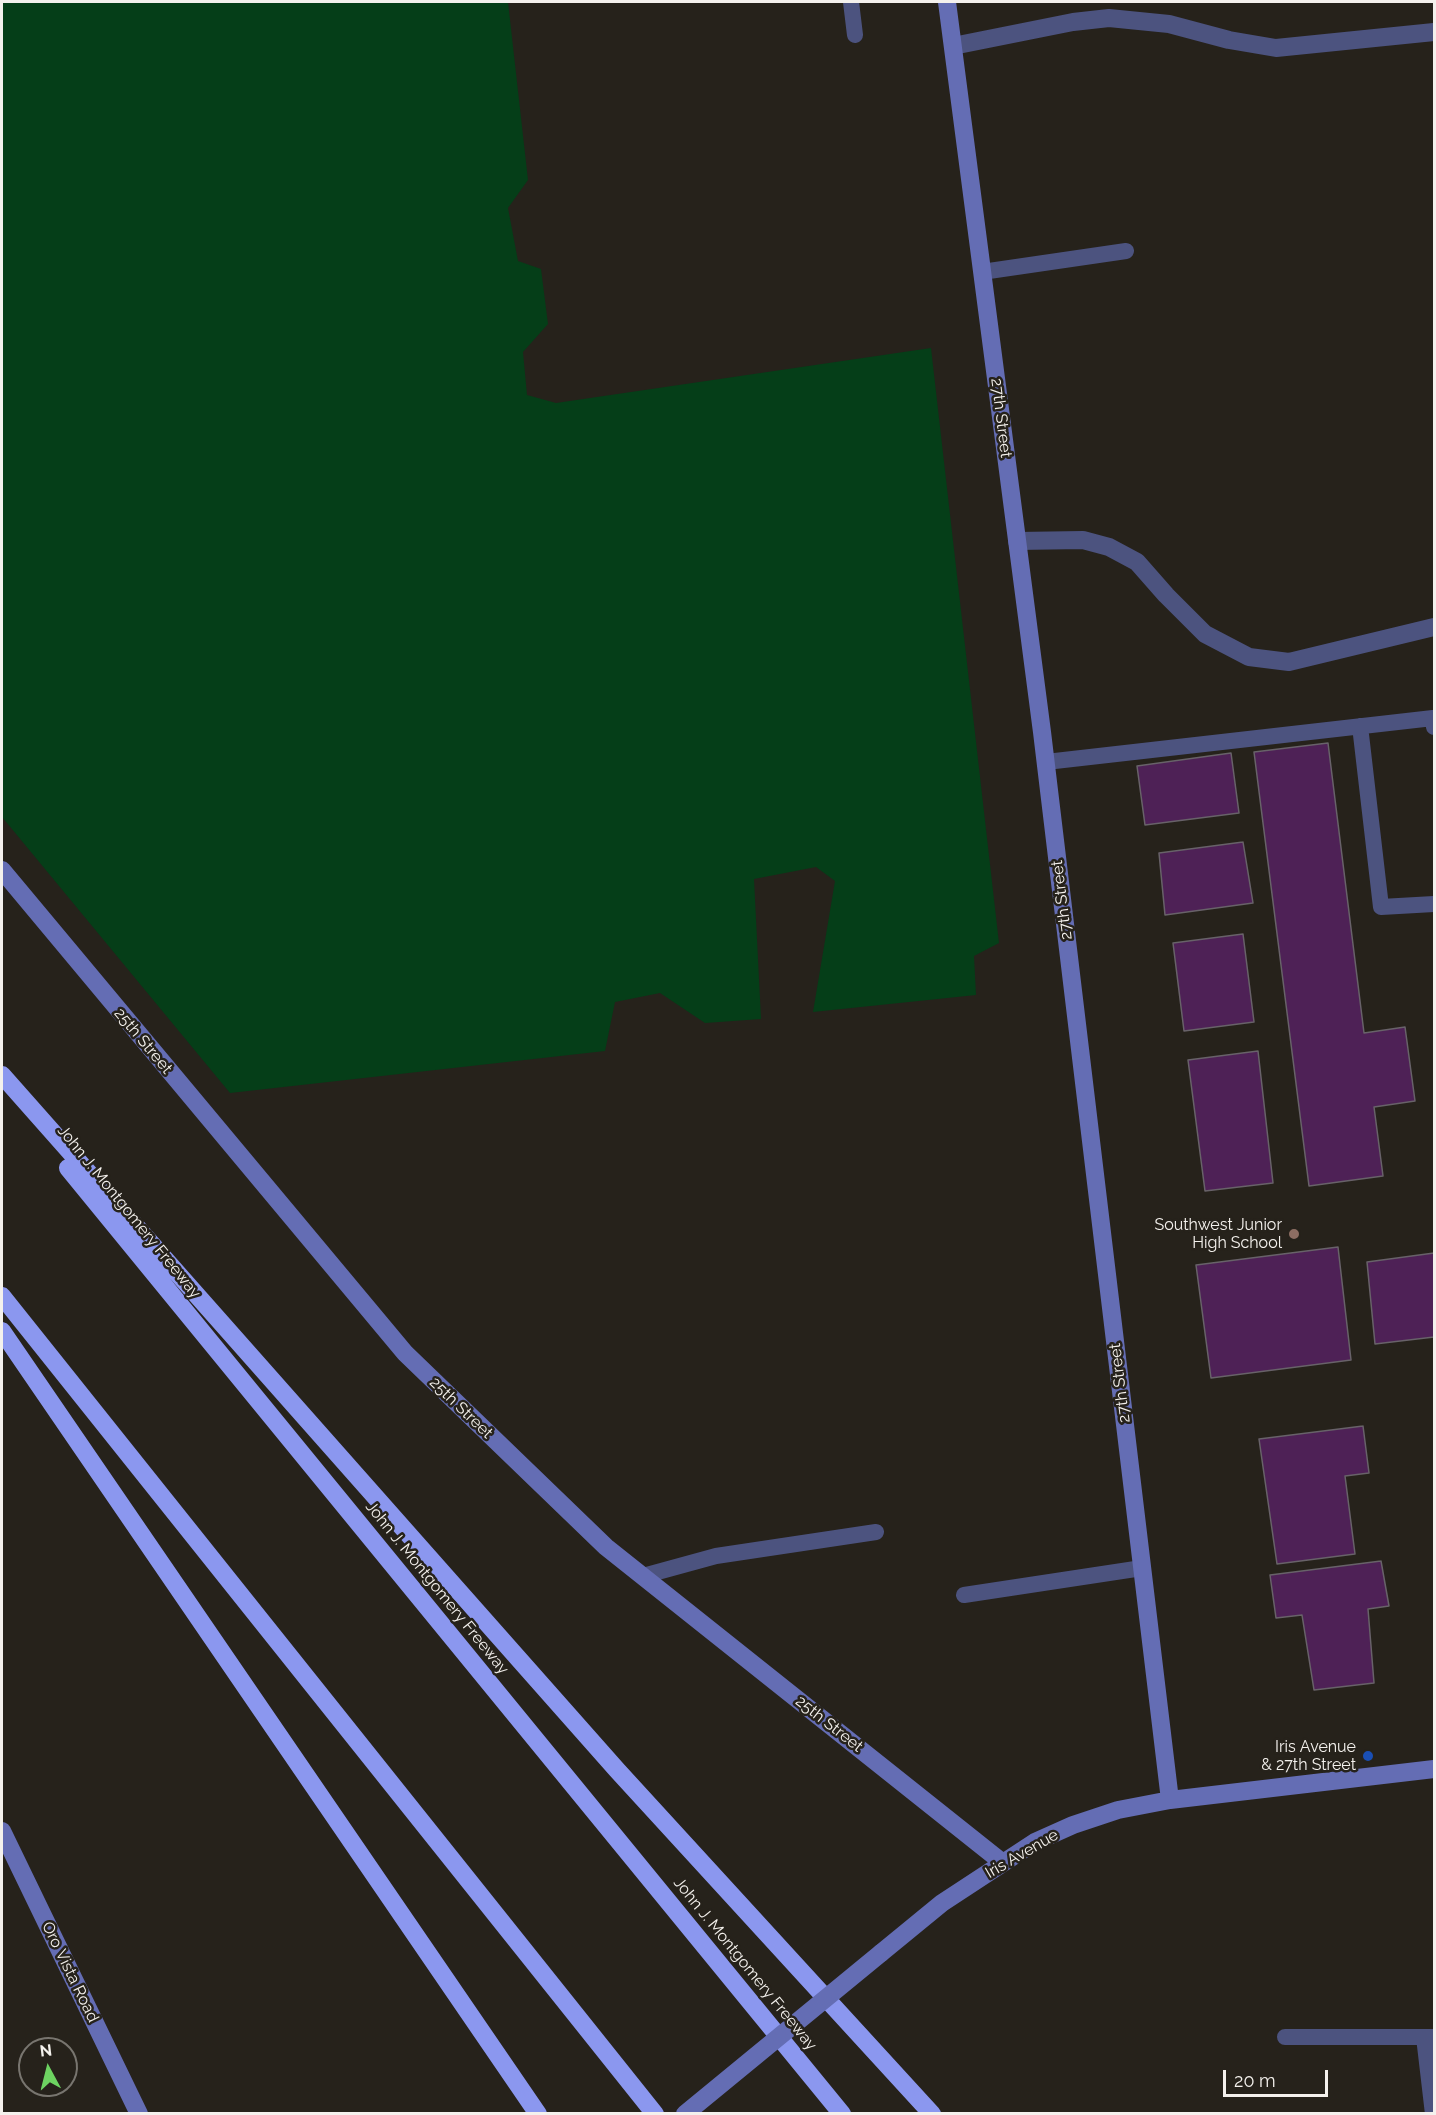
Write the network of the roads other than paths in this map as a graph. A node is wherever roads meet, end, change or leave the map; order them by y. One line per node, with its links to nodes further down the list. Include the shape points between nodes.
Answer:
1 (851, 2): 4 (lane)
2 (947, 2): 5 (street, 27th Street)
3 (1434, 32): 5 (street, via 1275,48 1169,24 1109,18)
4 (855, 35)
5 (953, 46): 7 (street, 27th Street)
6 (1126, 251): 7 (lane)
7 (982, 272): 8 (street, 27th Street)
8 (1017, 541): 9 (street, via 1083,540 1109,547 1137,562 1205,634 1250,657 1289,662); 12 (street, 27th Street)
9 (1434, 627)
10 (1434, 721): 11 (lane)
11 (1360, 726): 12 (lane); 14 (lane, via 1381,907)
12 (1046, 762): 20 (street, 27th Street)
13 (2, 870): 21 (street, 25th Street, via 405,1353 606,1547)
14 (1434, 904)
15 (2, 1075): 34 (highway, via 601,1752)
16 (2, 1086): 33 (highway, John J. Montgomery Freeway)
17 (2, 1296): 31 (highway)
18 (2, 1330): 30 (highway)
19 (876, 1532): 21 (lane, via 716,1556)
20 (1142, 1568): 22 (lane); 24 (street, 27th Street)
21 (643, 1576): 26 (street, 25th Street)
22 (964, 1595)
23 (1434, 1769): 24 (street, Iris Avenue)
24 (1170, 1800): 26 (street, Iris Avenue, via 1118,1810 1073,1825 1035,1842)
25 (2, 1831): 29 (street, Oro Vista Road)
26 (1003, 1863): 32 (street, Iris Avenue, bridge, via 942,1903)
27 (1285, 2037): 28 (lane)
28 (1429, 2037): 35 (lane)
29 (139, 2114)
30 (538, 2114)
31 (655, 2114)
32 (685, 2114)
33 (842, 2114)
34 (932, 2114)
35 (1433, 2114)

